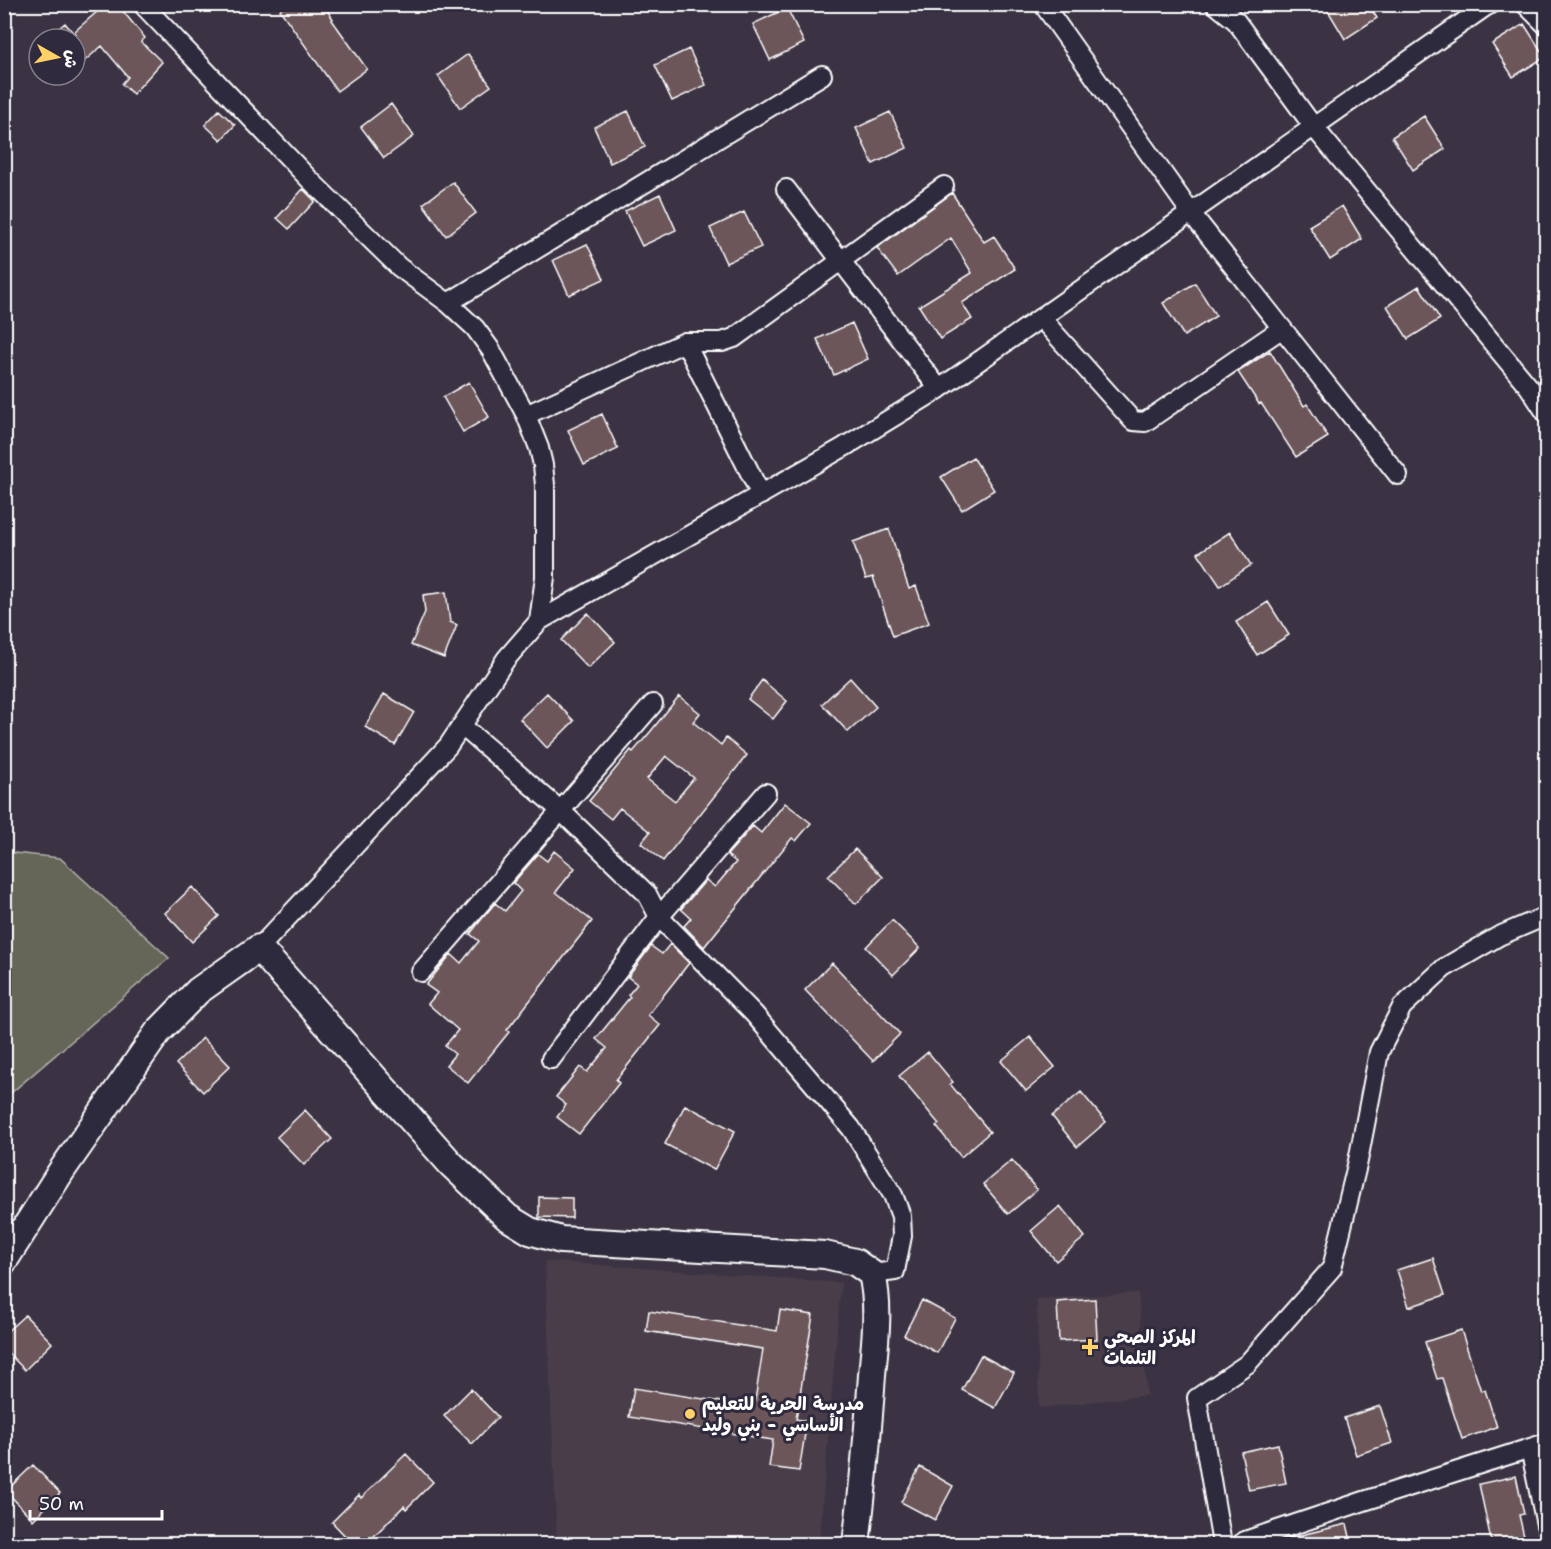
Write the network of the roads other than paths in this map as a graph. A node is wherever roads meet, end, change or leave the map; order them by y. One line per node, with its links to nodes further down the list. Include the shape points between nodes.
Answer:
1 (142, 4): 13 (street, via 399,267)
2 (1043, 4): 11 (street)
3 (1215, 4): 8 (street, via 1236,21)
4 (1491, 4): 8 (street)
5 (1525, 4): 6 (street)
6 (1546, 25)
7 (822, 75): 13 (street)
8 (1313, 126): 11 (street); 18 (street, via 1529,387)
9 (944, 186): 12 (street)
10 (786, 189): 12 (street)
11 (1191, 213): 14 (street); 15 (street)
12 (841, 259): 16 (street, via 734,338 722,342); 17 (street)
13 (448, 303): 19 (street, via 491,350)
14 (1041, 318): 15 (street, via 1133,421 1139,423); 17 (street)
15 (1281, 329): 20 (street)
16 (685, 342): 19 (street); 21 (street)
17 (939, 389): 21 (street)
18 (1546, 413)
19 (526, 415): 22 (street, via 539,448 545,485 545,577)
20 (1398, 475)
21 (761, 495): 22 (street)
22 (539, 621): 24 (street, via 506,658)
23 (653, 704): 26 (street)
24 (462, 726): 26 (street); 29 (street, via 448,746)
25 (766, 793): 28 (street)
26 (560, 810): 28 (street, via 647,894); 30 (street)
27 (1546, 916): 37 (street, via 1499,936 1444,968 1401,1007 1379,1052 1332,1268 1247,1364 1197,1398)
28 (659, 917): 31 (street); 33 (street, via 754,1014 850,1128 893,1195 901,1216 902,1236 895,1271)
29 (258, 948): 32 (street, via 198,991 158,1032); 33 (street, via 451,1164 507,1217 530,1231 561,1240 825,1255 855,1262)
30 (421, 972)
31 (551, 1059)
32 (4, 1262)
33 (872, 1274): 36 (street, via 876,1326)
34 (1538, 1446): 35 (street); 38 (street)
35 (1546, 1525)
36 (856, 1545)
37 (1222, 1545)
38 (1240, 1545)

